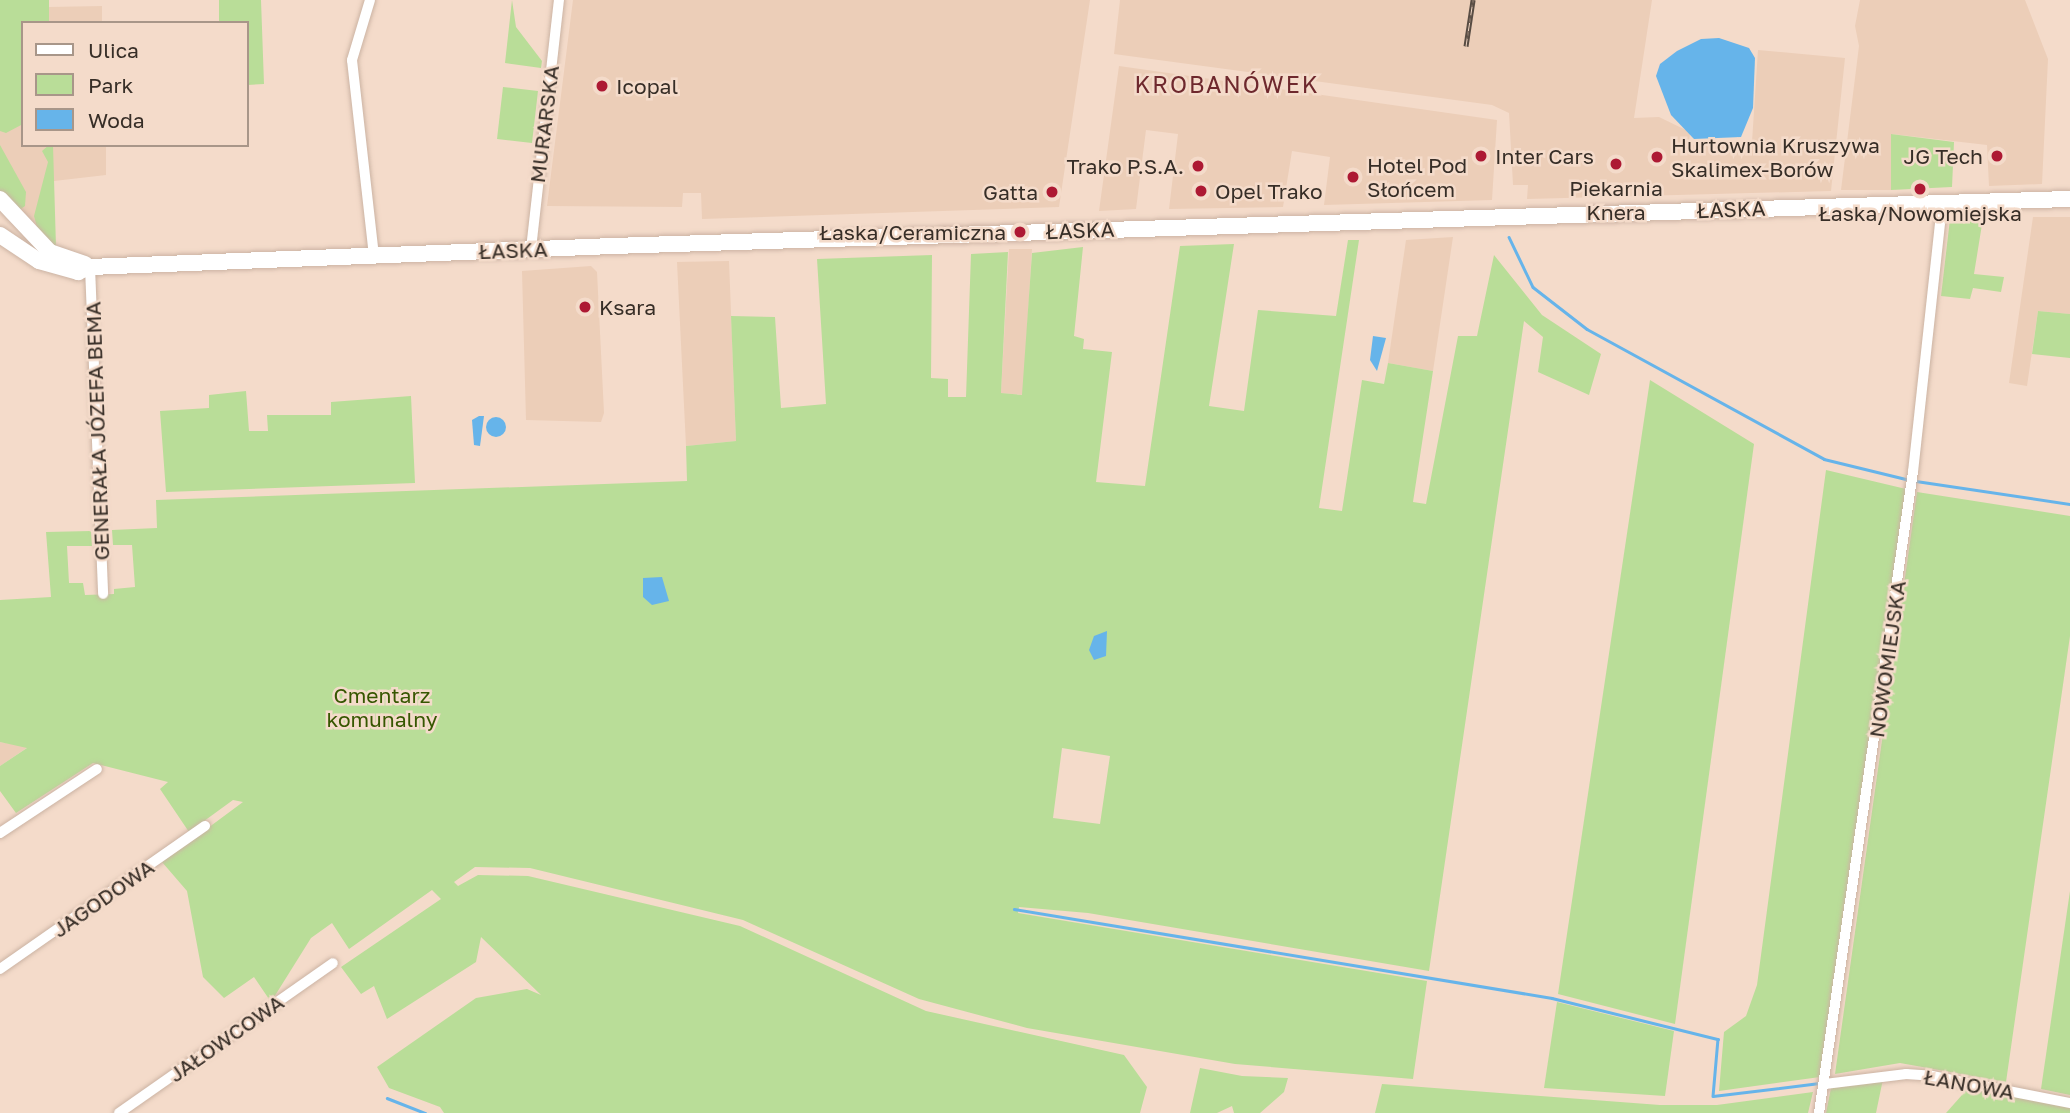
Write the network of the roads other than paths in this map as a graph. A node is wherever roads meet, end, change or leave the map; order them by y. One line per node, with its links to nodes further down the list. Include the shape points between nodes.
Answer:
1 (370, 0): 9 (street, via 352,60)
2 (559, 0): 8 (street, MURARSKA)
3 (2070, 199): 4 (main road, ŁASKA)
4 (1942, 203): 8 (main road, ŁASKA); 17 (street, NOWOMIEJSKA, via 1913,472)
5 (5, 210): 6 (main road, ŁASKA); 10 (main road, ŁASKA, via 50,251)
6 (0, 228)
7 (0, 235): 10 (main road, ŁASKA, via 54,267 78,272)
8 (531, 249): 9 (main road, ŁASKA)
9 (374, 255): 10 (main road, ŁASKA)
10 (90, 267): 11 (street, GENERAŁA JÓZEFA BEMA)
11 (103, 594)
12 (97, 769): 14 (street)
13 (205, 826): 16 (street, JAGODOWA)
14 (0, 833)
15 (333, 963): 19 (street, JAŁOWCOWA)
16 (0, 969)
17 (1826, 1082): 18 (street, ŁANOWA, via 1906,1074); 20 (street, NOWOMIEJSKA)
18 (2070, 1103)
19 (119, 1113)
20 (1819, 1113)

